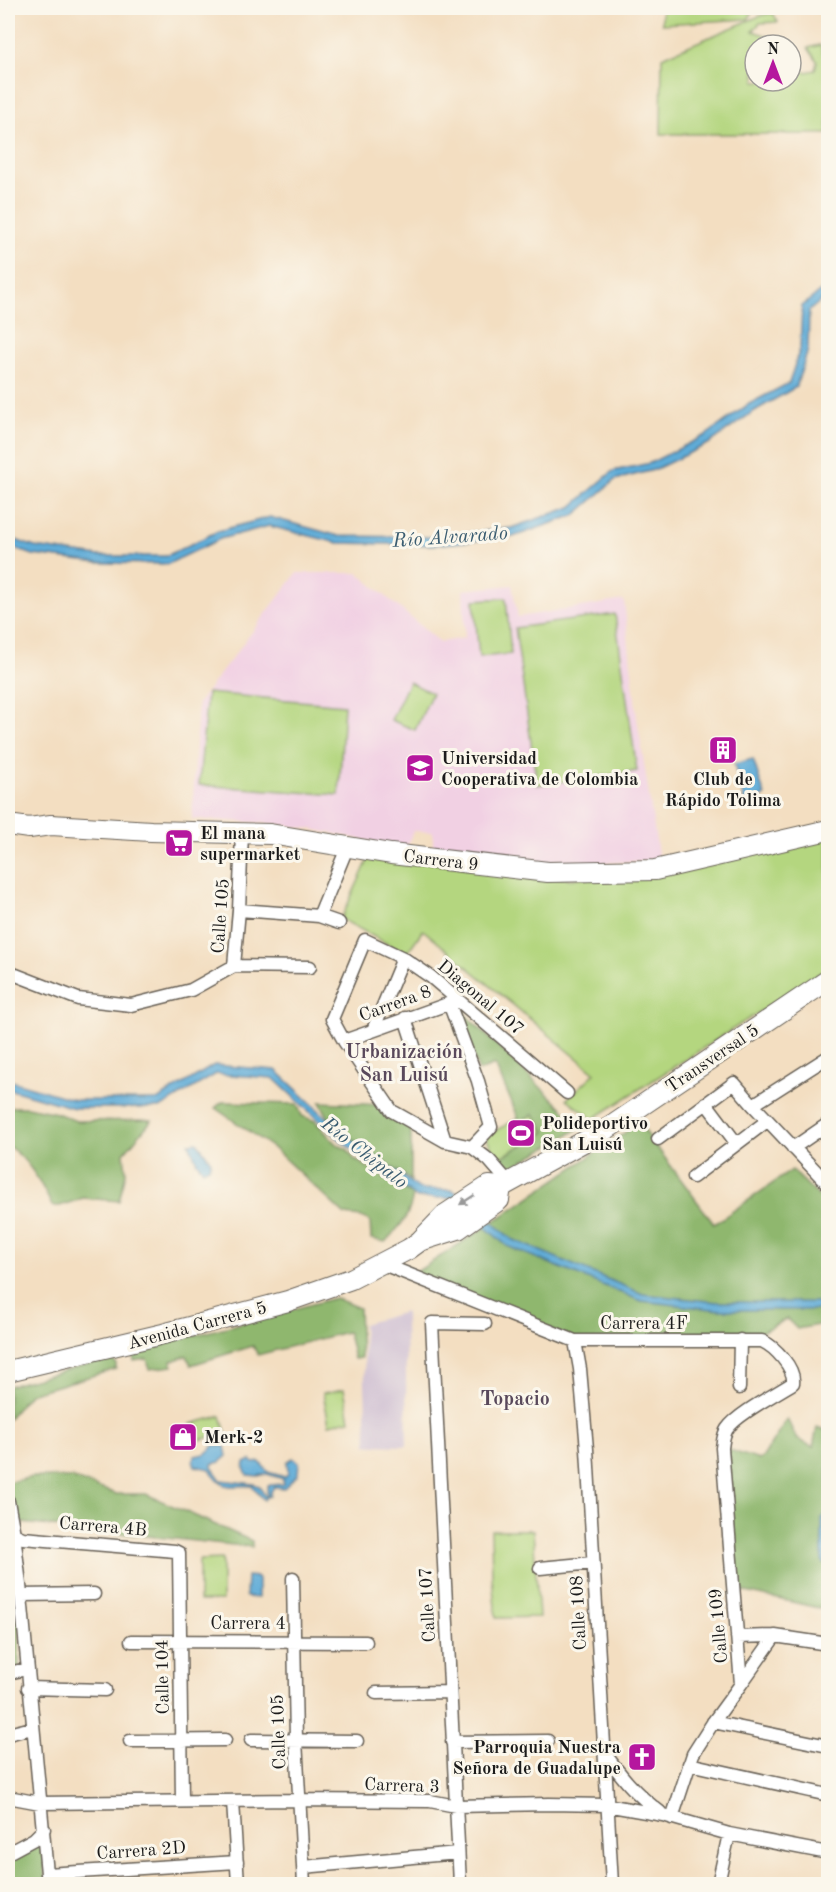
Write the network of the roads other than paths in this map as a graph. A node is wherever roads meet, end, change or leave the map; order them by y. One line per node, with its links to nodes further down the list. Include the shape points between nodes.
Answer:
1 (8, 811): 3 (main road)
2 (8, 825): 3 (main road)
3 (51, 825): 5 (main road, Carrera 9)
4 (828, 830): 6 (main road, Carrera 9, via 655,870 548,872)
5 (242, 833): 6 (main road, Carrera 9); 7 (street, Calle 105)
6 (347, 848): 8 (street)
7 (239, 910): 8 (street); 11 (street, Calle 105)
8 (319, 916): 9 (street)
9 (339, 923)
10 (403, 958): 15 (street, Diagonal 107, via 431,977); 17 (street); 18 (street, Diagonal 107, via 365,940 332,1019)
11 (234, 966): 12 (street); 13 (street, via 191,990 131,1005 78,999)
12 (310, 967)
13 (9, 972)
14 (828, 980): 32 (main road, Transversal 5, via 607,1130)
15 (453, 1002): 16 (street, Carrera 8); 20 (street, Diagonal 107); 28 (street, via 490,1127)
16 (405, 1018): 17 (street, Carrera 8); 26 (street)
17 (373, 1030): 18 (street, Carrera 8)
18 (344, 1041): 26 (street, via 392,1111)
19 (828, 1057): 22 (street)
20 (567, 1093)
21 (706, 1103): 22 (street, via 734,1083); 25 (street); 27 (street)
22 (753, 1105): 23 (street)
23 (767, 1121): 27 (street); 29 (street)
24 (828, 1124): 29 (street)
25 (658, 1139)
26 (445, 1141): 28 (street)
27 (738, 1144): 30 (street)
28 (472, 1147): 32 (street, via 489,1160)
29 (793, 1148): 31 (street)
30 (693, 1177)
31 (828, 1184)
32 (499, 1189): 33 (main road, Transversal 5)
33 (383, 1264): 35 (street, Carrera 4F); 37 (main road, Avenida Carrera 5, via 288,1301 163,1334)
34 (484, 1324): 60 (street, Calle 107, via 432,1323)
35 (575, 1341): 36 (street, Carrera 4F); 43 (street, Calle 108)
36 (740, 1341): 38 (street); 39 (street, Carrera 4F, via 770,1345 788,1366 794,1381)
37 (10, 1367)
38 (739, 1388)
39 (739, 1418): 49 (street, Calle 109, via 726,1431 722,1448)
40 (8, 1501): 41 (street)
41 (19, 1536): 42 (street, Carrera 4B); 47 (street)
42 (179, 1553): 51 (street, Calle 104)
43 (593, 1563): 44 (street); 74 (street, Calle 108)
44 (540, 1568)
45 (293, 1578): 52 (street, Calle 105)
46 (94, 1594): 47 (street)
47 (21, 1595): 55 (street)
48 (775, 1636): 49 (street); 54 (street); 57 (street)
49 (737, 1637): 57 (street, Calle 109)
50 (131, 1641): 51 (street, Carrera 4)
51 (180, 1641): 52 (street, Carrera 4); 65 (street, Calle 104)
52 (294, 1641): 53 (street, Carrera 4); 68 (street, Calle 105)
53 (366, 1642)
54 (828, 1644)
55 (27, 1669): 56 (street); 58 (street)
56 (8, 1673)
57 (742, 1679): 62 (street, Calle 109)
58 (34, 1688): 59 (street); 63 (street)
59 (105, 1690)
60 (446, 1692): 61 (street); 72 (street, Calle 107)
61 (376, 1693)
62 (713, 1722): 73 (street); 75 (street, Calle 109)
63 (32, 1728): 64 (street); 81 (street)
64 (8, 1734)
65 (181, 1740): 66 (street); 69 (street); 79 (street, Calle 104)
66 (225, 1740)
67 (251, 1740): 68 (street)
68 (296, 1740): 70 (street); 78 (street, Calle 105)
69 (130, 1741)
70 (357, 1741)
71 (548, 1741): 72 (street)
72 (452, 1742): 83 (street, Calle 107)
73 (828, 1746)
74 (603, 1750): 82 (street, Calle 108); 84 (street, via 639,1796)
75 (689, 1764): 76 (street); 84 (street, Calle 109)
76 (828, 1795)
77 (8, 1797): 81 (street, Carrera 3)
78 (298, 1800): 80 (street, Carrera 3); 83 (street, Carrera 3, via 430,1801); 91 (street, Calle 105)
79 (182, 1801): 80 (street, Carrera 3); 81 (street, Carrera 3)
80 (233, 1801): 90 (street)
81 (40, 1803): 85 (street)
82 (606, 1805): 83 (street, Carrera 3); 84 (street, Carrera 3); 96 (street, Calle 108)
83 (456, 1806): 88 (street, Calle 107)
84 (668, 1817): 86 (street, Carrera 3)
85 (44, 1829): 87 (street); 92 (street)
86 (729, 1834): 89 (street, Carrera 3); 97 (street)
87 (8, 1853)
88 (458, 1853): 91 (street); 95 (street, Calle 107)
89 (828, 1853)
90 (237, 1862): 92 (street, Carrera 2D); 93 (street)
91 (303, 1867): 94 (street, Calle 105)
92 (48, 1879)
93 (238, 1884)
94 (304, 1884)
95 (460, 1884)
96 (612, 1884)
97 (718, 1884)

